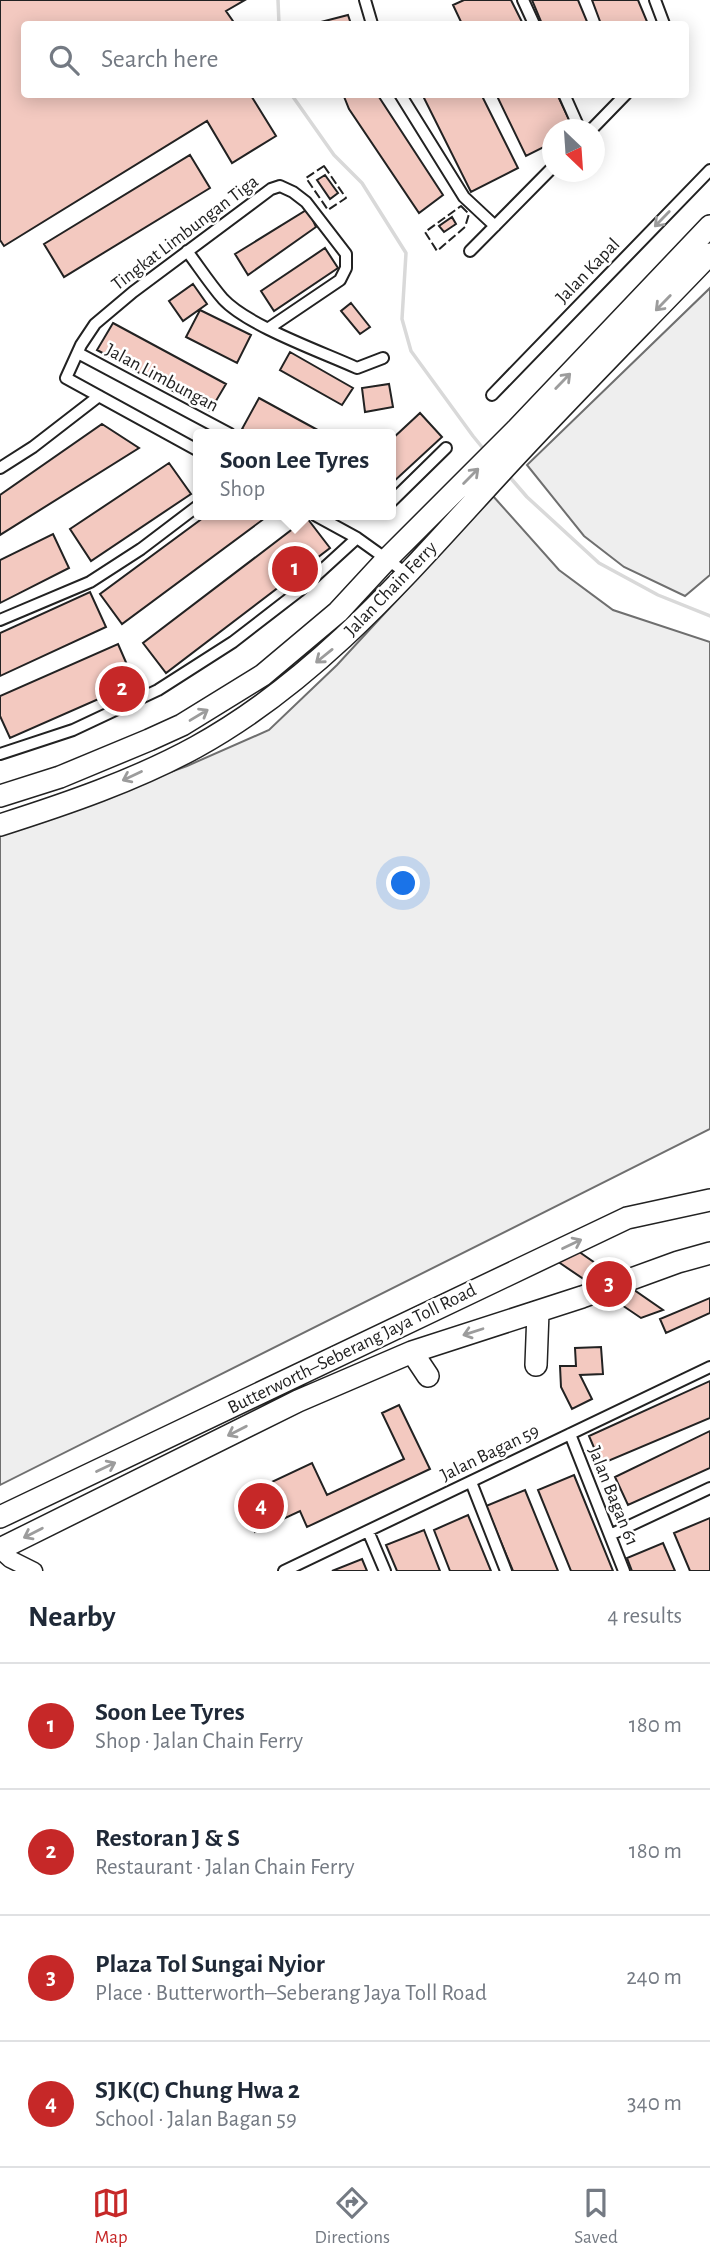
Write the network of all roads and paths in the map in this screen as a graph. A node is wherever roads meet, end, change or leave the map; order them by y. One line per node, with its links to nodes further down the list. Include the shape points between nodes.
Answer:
1 (365, 0): 4 (street)
2 (523, 0): 5 (street)
3 (655, 0): 6 (street)
4 (371, 21)
5 (533, 21)
6 (663, 21)
7 (402, 98): 14 (street, via 464,197)
8 (566, 98): 10 (street)
9 (622, 98): 11 (street)
10 (575, 119)
11 (602, 119)
12 (710, 170): 23 (street, Jalan Kapal, one-way to 23)
13 (542, 178): 14 (street)
14 (495, 226): 17 (street)
15 (710, 226): 25 (highway, Jalan Chain Ferry, one-way to 15)
16 (187, 251): 19 (street, via 223,299); 19 (street, Tingkat Limbungan Tiga, via 271,189 280,186 306,202 346,254 346,268 340,280); 20 (street, Tingkat Limbungan Tiga, via 95,324)
17 (470, 251)
18 (710, 254): 25 (highway, Jalan Chain Ferry, one-way to 25)
19 (269, 328): 21 (street, via 358,368)
20 (78, 353): 22 (street, Tingkat Limbungan Tiga, via 66,378); 24 (street, Jalan Limbungan)
21 (383, 358)
22 (99, 396): 26 (street); 28 (street)
23 (492, 396)
24 (221, 429)
25 (522, 436): 32 (highway, Jalan Chain Ferry)
26 (193, 448)
27 (446, 448): 29 (street)
28 (0, 468)
29 (396, 497)
30 (193, 510): 36 (street, via 90,582)
31 (325, 520): 33 (street)
32 (434, 528): 34 (highway, Jalan Chain Ferry); 35 (highway, Jalan Chain Ferry)
33 (357, 538): 34 (street); 37 (street, via 233,642 158,690 73,730)
34 (387, 559): 35 (street); 38 (highway, Jalan Chain Ferry, one-way to 34, via 149,740 237,692 338,612)
35 (406, 573): 39 (highway, Jalan Chain Ferry, one-way to 39, via 336,646 250,713 196,747 112,786)
36 (0, 620)
37 (0, 754)
38 (0, 796)
39 (0, 825)
40 (710, 1200): 50 (highway, Butterworth–Seberang Jaya Toll Road, one-way to 40, via 626,1218)
41 (710, 1253): 42 (highway, Butterworth–Seberang Jaya Toll Road)
42 (538, 1312): 43 (highway, Butterworth–Seberang Jaya Toll Road, one-way to 43); 44 (highway)
43 (412, 1352): 46 (highway); 53 (highway, Butterworth–Seberang Jaya Toll Road, one-way to 53, via 298,1401)
44 (536, 1365)
45 (710, 1367): 47 (street, Jalan Bagan 59)
46 (428, 1376)
47 (570, 1434): 48 (street, Jalan Bagan 59); 52 (street, Jalan Bagan 61)
48 (471, 1482): 51 (street, Jalan Bagan 59); 57 (street)
49 (710, 1488): 52 (street)
50 (0, 1517)
51 (369, 1531): 55 (street, Jalan Bagan 59); 56 (street)
52 (610, 1535): 58 (street, Jalan Bagan 61)
53 (0, 1550): 54 (street)
54 (34, 1571)
55 (284, 1571)
56 (385, 1571)
57 (506, 1571)
58 (624, 1571)

